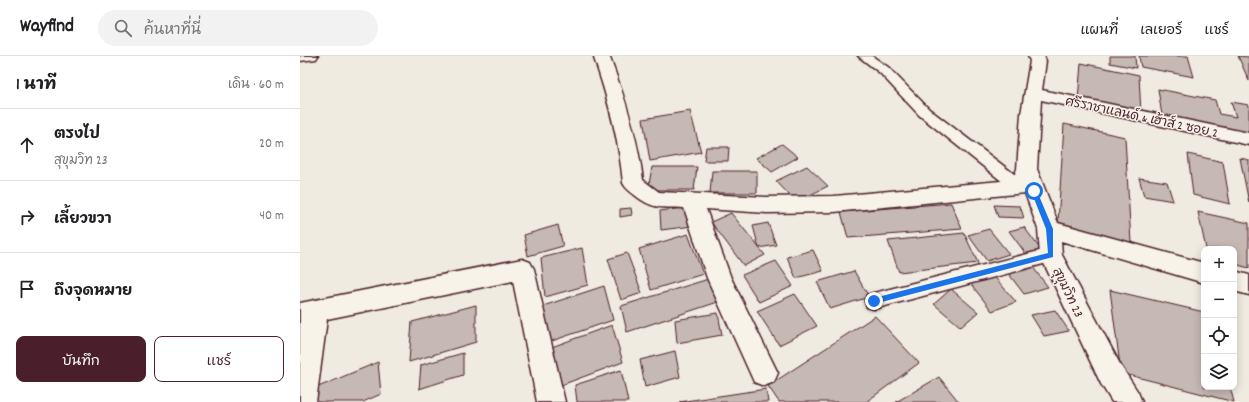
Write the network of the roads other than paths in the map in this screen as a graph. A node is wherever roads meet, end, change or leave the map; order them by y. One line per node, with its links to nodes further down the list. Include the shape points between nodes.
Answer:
1 (300, 56): 2 (street)
2 (310, 56)
3 (864, 56): 8 (lane, via 884,70 924,112)
4 (1036, 56): 6 (street, สุขุมวิท 23, via 1038,61)
5 (602, 58): 9 (street, via 618,102 632,166 633,183 654,198)
6 (1034, 93): 7 (street, ศรีราชาแลนด์ & เฮ้าส์ 2 ซอย 2); 8 (street, สุขุมวิท 23)
7 (1249, 139)
8 (1024, 178): 9 (street, via 834,204 767,205); 10 (street, สุขุมวิท 23)
9 (692, 201): 17 (street, via 719,278)
10 (1050, 229): 11 (street, สุขุมวิท 23); 12 (street)
11 (1051, 255): 15 (lane); 20 (street, สุขุมวิท 23, via 1111,376)
12 (1201, 272)
13 (1237, 282): 14 (street)
14 (1249, 285)
15 (874, 301)
16 (308, 312): 18 (street); 19 (street, via 522,269)
17 (764, 373)
18 (302, 402)
19 (551, 402)
20 (1128, 402)

